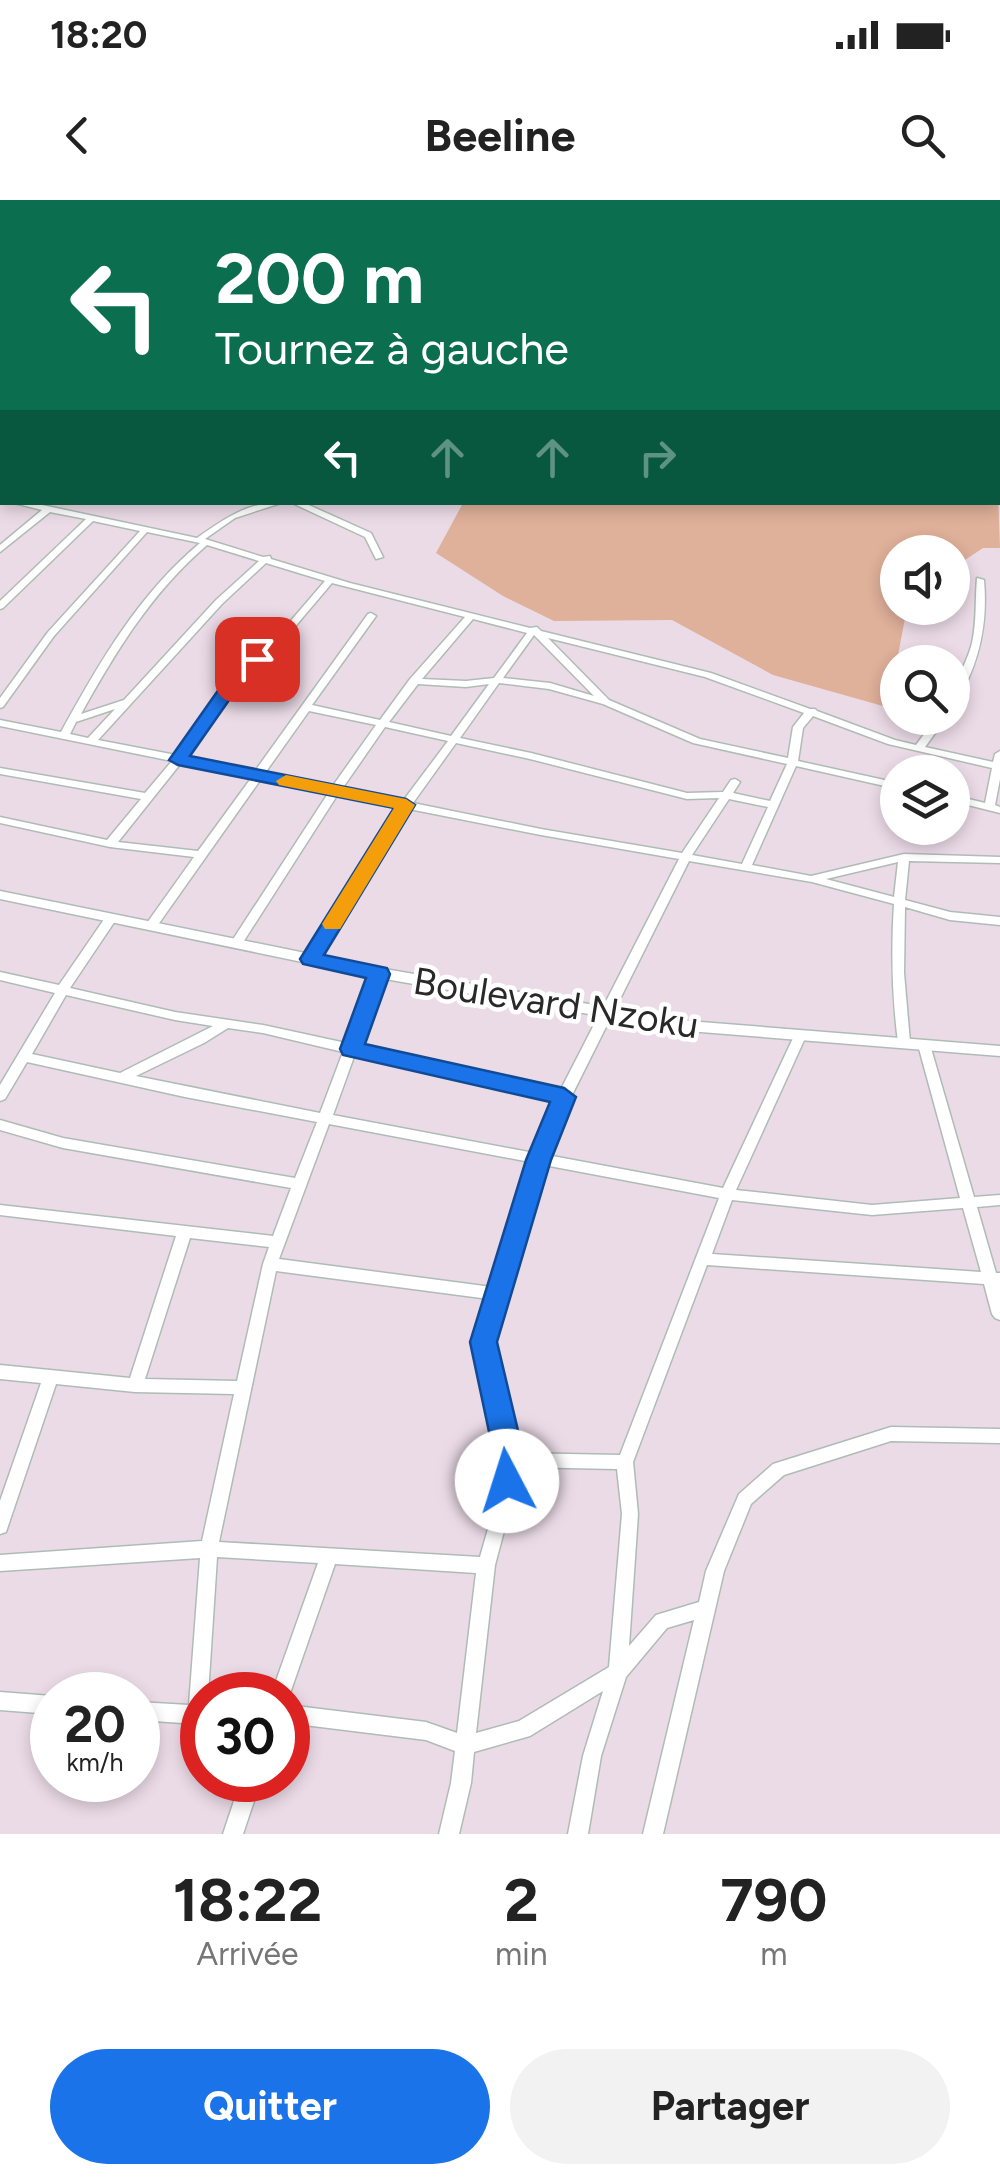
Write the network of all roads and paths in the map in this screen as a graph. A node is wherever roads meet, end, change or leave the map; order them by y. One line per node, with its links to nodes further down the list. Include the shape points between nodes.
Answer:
1 (26, 505): 4 (street)
2 (270, 505): 7 (street, via 232,516)
3 (301, 505): 9 (street, via 368,535)
4 (46, 510): 5 (street); 8 (street)
5 (90, 520): 6 (street); 13 (street)
6 (144, 531): 7 (street); 22 (street, via 51,634)
7 (202, 541): 10 (street); 25 (street, via 172,568)
8 (0, 549)
9 (379, 557)
10 (267, 558): 11 (street); 20 (street)
11 (330, 580): 14 (street); 33 (street, via 235,679)
12 (980, 580): 17 (street, via 983,606)
13 (0, 606)
14 (472, 615): 16 (street); 19 (street)
15 (371, 616): 23 (street)
16 (534, 630): 18 (street); 21 (street); 24 (street)
17 (970, 668)
18 (496, 680): 19 (street); 21 (street); 30 (street)
19 (413, 681): 27 (street)
20 (128, 701): 25 (street); 31 (street)
21 (606, 702): 34 (street, via 697,741)
22 (0, 705)
23 (306, 707): 27 (street); 37 (street)
24 (812, 710): 32 (street); 34 (street, via 798,727)
25 (73, 720): 29 (street)
26 (0, 723): 29 (street)
27 (380, 724): 30 (street); 40 (street)
28 (929, 735): 32 (street)
29 (63, 737): 31 (street)
30 (453, 740): 39 (street, via 686,796); 42 (street)
31 (90, 742): 33 (street)
32 (919, 748): 35 (street)
33 (178, 760): 37 (street); 41 (street)
34 (793, 762): 38 (street); 43 (street)
35 (998, 762): 44 (street)
36 (0, 770): 41 (street)
37 (256, 776): 40 (street); 47 (street)
38 (880, 782)
39 (730, 789): 43 (street); 48 (street)
40 (333, 790): 42 (street); 58 (street)
41 (148, 797): 46 (street)
42 (406, 805): 48 (street); 59 (street)
43 (775, 805): 51 (street)
44 (994, 808)
45 (0, 820): 46 (street)
46 (110, 844): 47 (street)
47 (201, 855): 57 (street)
48 (686, 856): 51 (street); 63 (street)
49 (904, 857): 50 (street); 52 (street); 54 (street)
50 (1000, 860)
51 (746, 867): 52 (street)
52 (810, 879): 54 (street)
53 (0, 896): 55 (street, Boulevard Nzoku)
54 (899, 899): 56 (street, via 950,916); 66 (street)
55 (110, 918): 57 (street, Boulevard Nzoku); 62 (street)
56 (1000, 920)
57 (150, 926): 58 (street, Boulevard Nzoku)
58 (236, 944): 59 (street, Boulevard Nzoku)
59 (311, 959): 60 (street, Boulevard Nzoku)
60 (379, 974): 63 (street, Boulevard Nzoku); 68 (street)
61 (0, 976): 62 (street)
62 (61, 990): 64 (street); 70 (street)
63 (609, 1013): 65 (street, Boulevard Nzoku); 73 (street)
64 (224, 1025): 68 (street); 71 (street)
65 (800, 1036): 66 (street, Boulevard Nzoku); 78 (street)
66 (904, 1042): 67 (street, Boulevard Nzoku)
67 (924, 1045): 69 (street, Boulevard Nzoku); 80 (street)
68 (351, 1049): 73 (street); 74 (street)
69 (1000, 1051)
70 (26, 1057): 71 (street); 72 (street)
71 (122, 1078): 74 (street)
72 (0, 1096)
73 (564, 1097): 76 (street)
74 (326, 1118): 76 (street); 77 (street)
75 (0, 1124): 77 (street, via 63,1143)
76 (538, 1160): 78 (street); 87 (street)
77 (299, 1184): 83 (street)
78 (727, 1194): 80 (street, via 872,1210); 84 (street)
79 (1000, 1200): 80 (street)
80 (971, 1202): 86 (street)
81 (0, 1210): 82 (street)
82 (184, 1234): 83 (street); 91 (street)
83 (278, 1242): 85 (street)
84 (703, 1259): 86 (street); 95 (street)
85 (270, 1264): 87 (street); 92 (street)
86 (996, 1279): 88 (street)
87 (498, 1294): 94 (street, via 484,1342)
88 (1000, 1314)
89 (0, 1372): 90 (street)
90 (51, 1376): 91 (street); 96 (street)
91 (135, 1385): 92 (street)
92 (245, 1388): 97 (street)
93 (1000, 1436): 101 (street, via 892,1434 779,1469 745,1499)
94 (510, 1460): 95 (street); 100 (street)
95 (625, 1462): 104 (street, via 630,1514)
96 (0, 1526)
97 (209, 1550): 98 (street); 99 (street); 102 (street)
98 (329, 1556): 100 (street); 103 (street)
99 (0, 1563)
100 (486, 1564): 108 (street)
101 (706, 1609): 104 (street, via 662,1621); 113 (street)
102 (202, 1672)
103 (288, 1672)
104 (618, 1672): 108 (street, via 523,1729); 112 (street, via 592,1756)
105 (0, 1701): 106 (street)
106 (30, 1703)
107 (310, 1717): 108 (street, via 426,1732)
108 (465, 1745): 111 (street)
109 (244, 1802): 110 (street)
110 (233, 1834)
111 (448, 1834)
112 (578, 1834)
113 (654, 1834)

